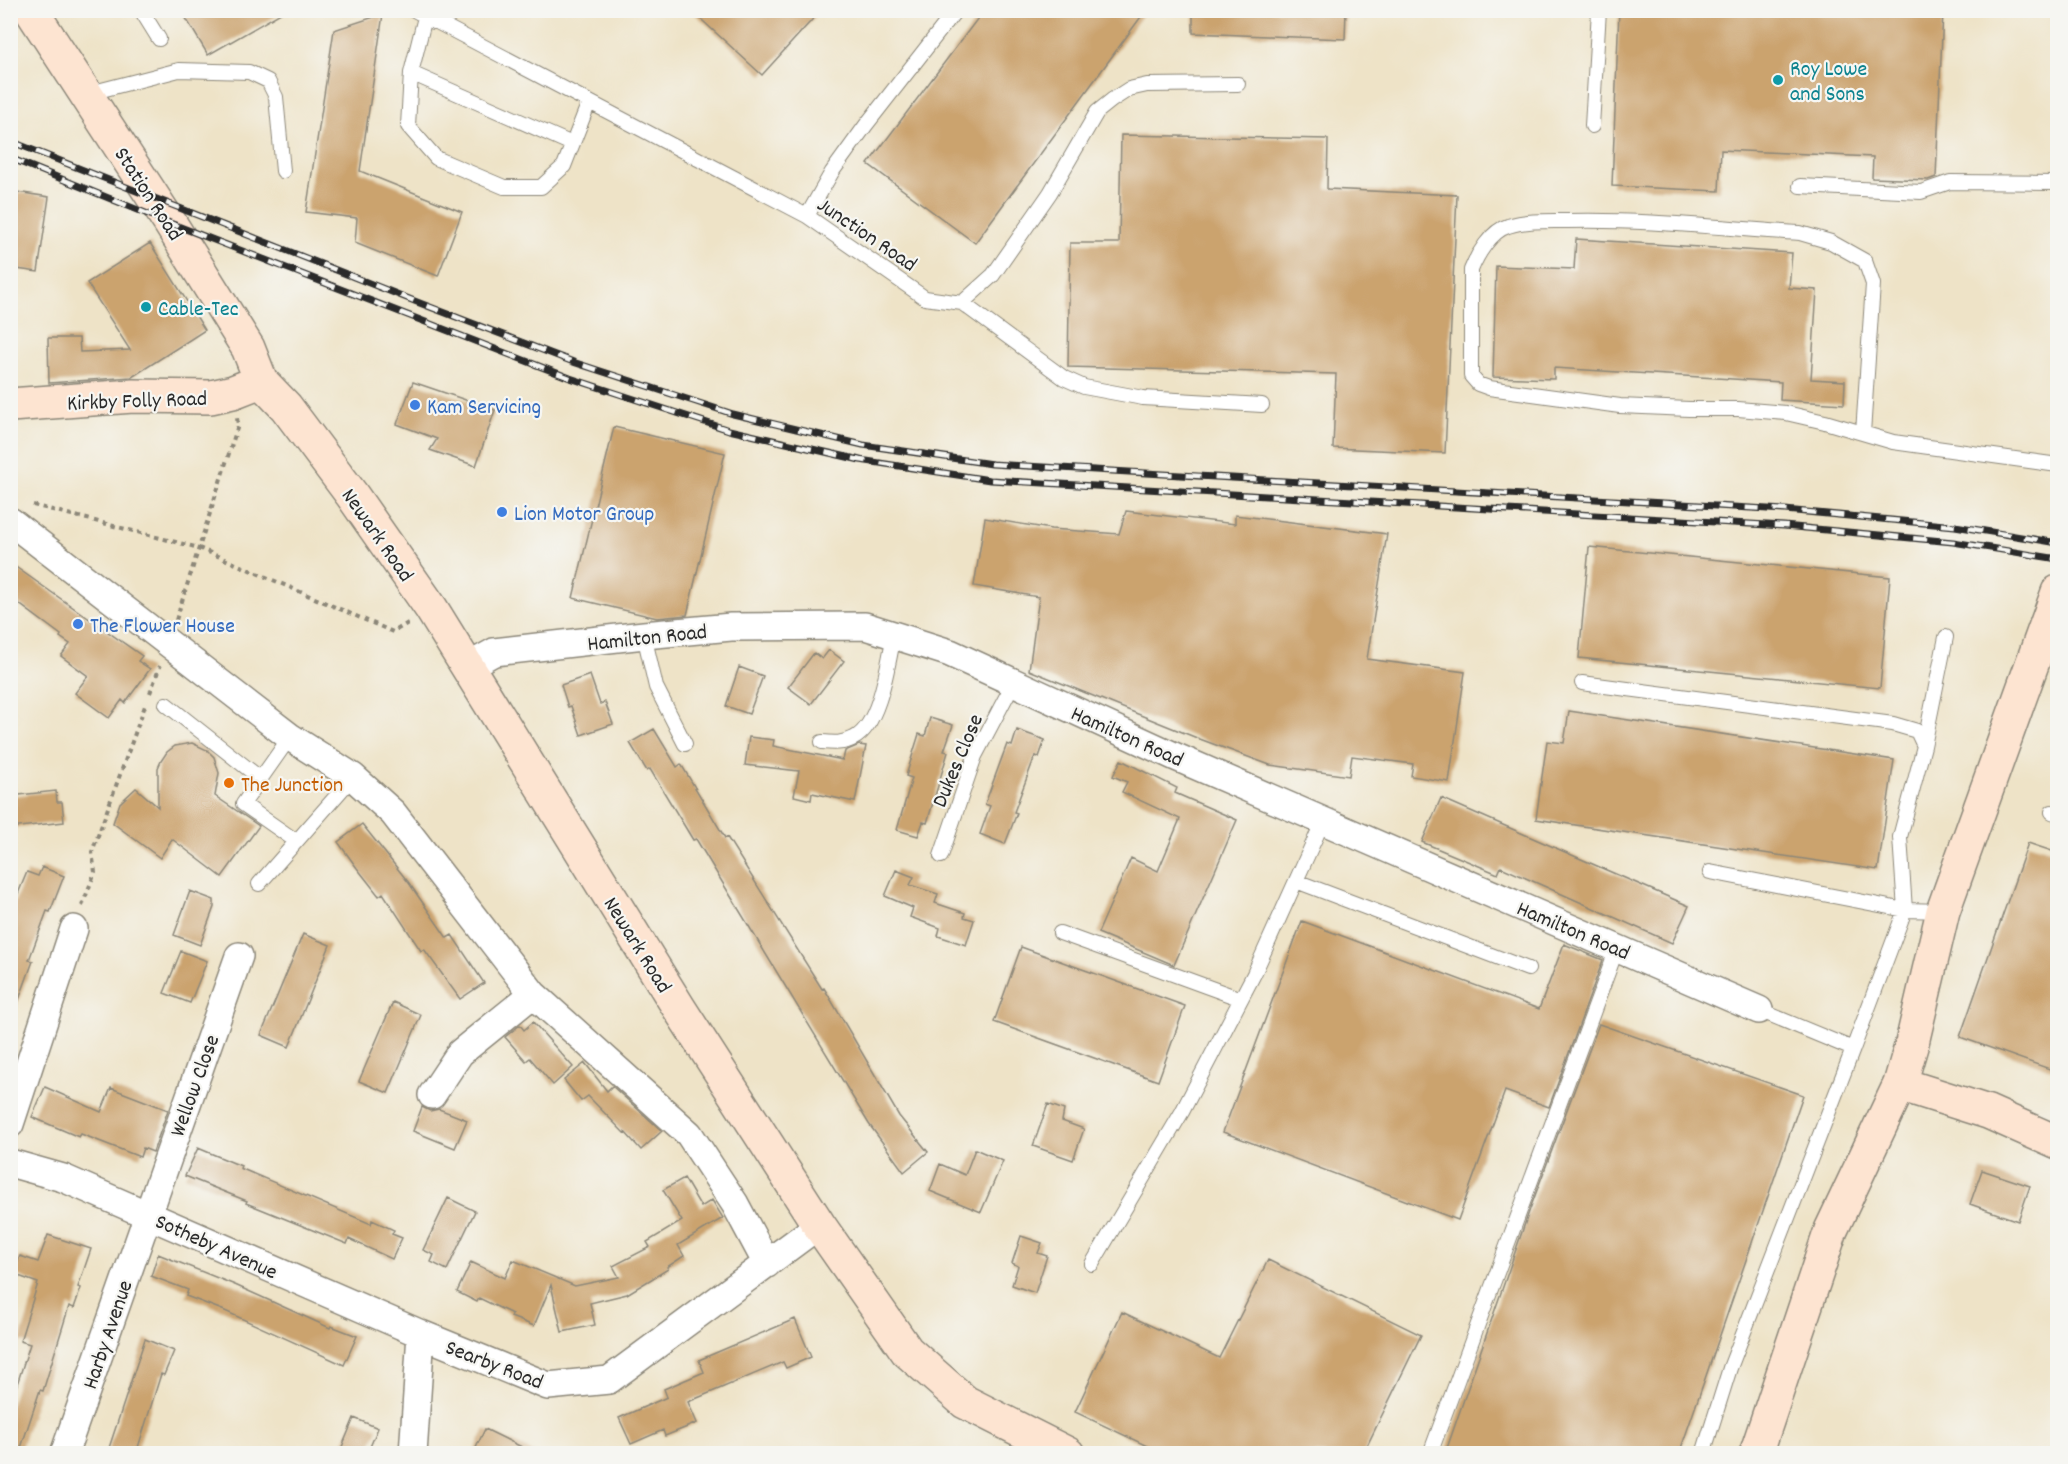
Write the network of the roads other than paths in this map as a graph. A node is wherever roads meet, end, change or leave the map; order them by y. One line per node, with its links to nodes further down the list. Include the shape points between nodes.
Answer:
1 (31, 10): 10 (main road, Station Road)
2 (141, 10): 7 (lane)
3 (445, 10): 6 (lane)
4 (956, 10): 17 (lane, via 832,172)
5 (1599, 10): 12 (lane)
6 (425, 16): 8 (lane); 11 (lane, Junction Road)
7 (159, 39)
8 (411, 73): 13 (lane); 13 (lane, via 408,126 436,158 504,187 541,187 564,166)
9 (1238, 84): 18 (lane, via 1147,85 1129,89 1112,100 1097,112 1050,193 993,275)
10 (86, 94): 14 (lane, via 179,70 249,72 268,81 276,97); 19 (main road, Station Road, via 248,348)
11 (589, 102): 13 (lane); 17 (lane, Junction Road)
12 (1592, 126)
13 (572, 144)
14 (284, 171)
15 (2058, 183): 16 (lane, via 1950,182 1921,192)
16 (1800, 186)
17 (807, 216): 18 (lane, Junction Road, via 925,298)
18 (962, 303): 21 (lane, via 1064,378 1084,387 1143,398)
19 (247, 386): 20 (main road, Kirkby Folly Road, via 211,397 134,396); 29 (main road, Newark Road, via 286,407 431,608)
20 (10, 405)
21 (1262, 405)
22 (1863, 433): 22 (lane, via 1786,413 1620,406 1478,384 1471,376 1471,270 1478,254 1506,226 1534,222 1600,220 1800,233 1832,242 1865,261 1873,284); 23 (lane, via 1893,442)
23 (2058, 465)
24 (17, 512): 33 (street, via 168,643)
25 (2058, 592): 46 (main road)
26 (644, 635): 27 (street, Hamilton Road, via 731,627 854,626); 29 (street, Hamilton Road, via 494,652); 35 (lane, via 656,687)
27 (894, 635): 30 (street, Hamilton Road, via 950,653); 34 (lane, via 868,726 848,741)
28 (1946, 637): 36 (lane)
29 (467, 667): 62 (main road, Newark Road)
30 (1014, 682): 39 (street, Hamilton Road); 41 (lane, Dukes Close, via 975,756)
31 (1582, 683): 36 (lane, via 1893,724 1917,731)
32 (166, 704): 38 (lane)
33 (290, 737): 37 (street); 38 (lane)
34 (822, 742)
35 (685, 744)
36 (1924, 746): 45 (lane, via 1900,837)
37 (352, 777): 40 (lane); 52 (street, via 393,813)
38 (261, 779): 40 (lane, via 243,804)
39 (1323, 821): 43 (lane); 49 (street, Hamilton Road)
40 (297, 841): 44 (lane)
41 (941, 856)
42 (1710, 872): 45 (lane)
43 (1296, 881): 51 (lane); 53 (lane)
44 (259, 884)
45 (1905, 910): 46 (lane); 55 (lane)
46 (1943, 911): 56 (main road)
47 (74, 929): 58 (street)
48 (1060, 933): 53 (lane)
49 (1617, 948): 54 (street, Hamilton Road); 69 (lane)
50 (239, 956): 61 (street, Wellow Close)
51 (1528, 969)
52 (533, 994): 57 (street, via 460,1053); 63 (street, via 688,1134 735,1204)
53 (1241, 999): 64 (lane, via 1182,1112)
54 (1759, 1010): 55 (lane)
55 (1853, 1048): 70 (lane, via 1730,1368)
56 (1900, 1084): 59 (main road, via 1988,1112); 71 (main road, via 1831,1230)
57 (432, 1095)
58 (10, 1124)
59 (2058, 1143)
60 (10, 1163): 61 (street, Sotheby Avenue, via 63,1178)
61 (148, 1214): 65 (street, Sotheby Avenue); 66 (street, Harby Avenue)
62 (819, 1225): 63 (street, Searby Road); 68 (main road, Newark Road, via 908,1351 965,1402)
63 (767, 1264): 65 (street, Searby Road, via 609,1380 548,1386)
64 (1092, 1264)
65 (421, 1334): 67 (street, Searby Road)
66 (64, 1454)
67 (413, 1454)
68 (1068, 1454)
69 (1431, 1454)
70 (1703, 1454)
71 (1756, 1454)

